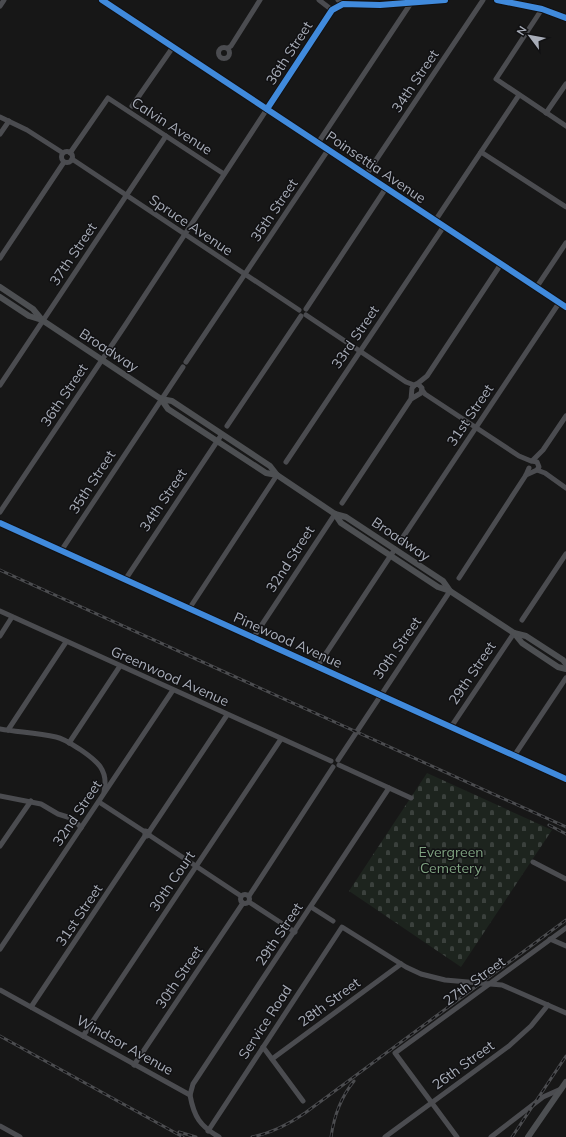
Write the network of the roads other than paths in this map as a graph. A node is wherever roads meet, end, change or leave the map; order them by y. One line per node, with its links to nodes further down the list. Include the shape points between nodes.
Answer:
1 (4, 0): 11 (street)
2 (102, 0): 15 (street, Poinsettia Avenue)
3 (260, 0): 16 (street)
4 (319, 0): 13 (street)
5 (338, 0): 10 (street)
6 (445, 0): 9 (street)
7 (484, 0): 34 (street, 34th Street)
8 (497, 0): 12 (street)
9 (411, 3): 10 (street); 27 (street)
10 (344, 4): 13 (street)
11 (0, 6)
12 (542, 9): 14 (street); 18 (street, via 496,79)
13 (332, 10): 20 (street, 36th Street)
14 (566, 18)
15 (173, 47): 19 (street); 20 (street, Poinsettia Avenue)
16 (228, 48)
17 (566, 84): 21 (street)
18 (519, 95): 21 (street); 29 (street)
19 (132, 106)
20 (267, 109): 27 (street, Poinsettia Avenue); 33 (street, 36th Street)
21 (546, 113): 24 (street)
22 (0, 117): 23 (street)
23 (9, 121): 25 (street); 30 (street)
24 (566, 126)
25 (0, 134)
26 (166, 136): 31 (street, Calvin Avenue, via 108,98); 33 (street, Calvin Avenue); 36 (street, 37th Street)
27 (318, 143): 28 (street, Poinsettia Avenue)
28 (328, 150): 34 (street, Poinsettia Avenue); 44 (street, 35th Street)
29 (481, 152): 37 (street); 38 (street)
30 (63, 153): 31 (street); 32 (street, via 61,158)
31 (71, 156): 32 (street, via 69,162); 36 (street, Spruce Avenue)
32 (64, 162): 42 (street)
33 (224, 174): 40 (street, 36th Street)
34 (366, 175): 35 (street, Poinsettia Avenue)
35 (386, 188): 38 (street, Poinsettia Avenue); 50 (street)
36 (126, 196): 40 (street, Spruce Avenue); 51 (street, 37th Street)
37 (566, 208)
38 (436, 221): 39 (street, Poinsettia Avenue)
39 (444, 226): 43 (street, Poinsettia Avenue); 52 (street, 33rd Street)
40 (184, 234): 44 (street, Spruce Avenue); 53 (street, 36th Street)
41 (566, 243): 46 (street)
42 (0, 258)
43 (501, 264): 46 (street, Poinsettia Avenue); 55 (street)
44 (245, 275): 50 (street, Spruce Avenue, via 299,310 302,308); 56 (street, 35th Street)
45 (0, 287): 51 (main road, Broadway, via 33,309)
46 (536, 288): 48 (street, Poinsettia Avenue)
47 (0, 297): 51 (main road, Broadway, via 29,316)
48 (559, 303): 49 (street, Poinsettia Avenue); 59 (street, 31st Street)
49 (565, 306)
50 (304, 313): 52 (street); 58 (street)
51 (42, 320): 53 (main road, Broadway); 54 (street, 37th Street)
52 (360, 351): 55 (street); 62 (street, 33rd Street)
53 (102, 359): 56 (main road, Broadway); 67 (street, 36th Street)
54 (0, 385)
55 (418, 390): 59 (street); 66 (street)
56 (161, 399): 60 (main road, Broadway, via 172,401); 61 (main road, Broadway, via 168,409); 72 (street, 35th Street)
57 (566, 416): 63 (street)
58 (227, 426)
59 (476, 428): 63 (street); 70 (street, 31st Street)
60 (222, 434): 61 (street, 34th Street); 64 (main road, Broadway, via 270,466)
61 (217, 441): 64 (main road, Broadway, via 266,473); 76 (street, 34th Street)
62 (286, 462)
63 (533, 466): 65 (street); 75 (street)
64 (277, 475): 68 (main road, Broadway); 78 (street)
65 (566, 488)
66 (342, 502)
67 (0, 512)
68 (334, 514): 71 (main road, Broadway, via 346,517); 74 (main road, Broadway, via 342,523); 84 (street, 32nd Street)
69 (0, 523): 72 (street, Pinewood Avenue)
70 (401, 540)
71 (394, 549): 74 (street); 77 (main road, Broadway, via 443,581)
72 (61, 551): 76 (street, Pinewood Avenue)
73 (566, 554): 81 (street)
74 (390, 556): 77 (main road, Broadway, via 438,588); 88 (street)
75 (459, 578)
76 (125, 580): 78 (street, Pinewood Avenue)
77 (450, 591): 82 (main road, Broadway); 92 (street, 30th Street)
78 (189, 609): 84 (street, Pinewood Avenue)
79 (0, 612): 80 (street, Greenwood Avenue)
80 (12, 617): 83 (street); 85 (street, Greenwood Avenue)
81 (522, 620)
82 (514, 633): 86 (main road, Broadway, via 526,636); 89 (main road, Broadway, via 522,643 558,667); 94 (street, 29th Street)
83 (0, 636)
84 (253, 638): 88 (street, Pinewood Avenue)
85 (66, 642): 87 (street, Greenwood Avenue); 96 (street)
86 (566, 664)
87 (120, 666): 91 (street, Greenwood Avenue); 98 (street)
88 (317, 666): 92 (street, Pinewood Avenue)
89 (566, 669)
90 (566, 678): 99 (street)
91 (173, 690): 93 (street, Greenwood Avenue); 107 (street, 32nd Street)
92 (380, 695): 94 (street, Pinewood Avenue); 100 (street, 30th Street)
93 (227, 714): 97 (street, Greenwood Avenue); 109 (street, 31st Street)
94 (451, 727): 99 (street, Pinewood Avenue)
95 (0, 729): 96 (street)
96 (8, 730): 98 (street, via 56,737)
97 (281, 739): 101 (street, Greenwood Avenue); 112 (street, 30th Court)
98 (69, 743): 107 (street, via 92,757 102,769 105,784)
99 (514, 756): 102 (street, Pinewood Avenue)
100 (338, 762): 101 (street, via 337,767); 103 (street)
101 (332, 764): 114 (street, 30th Street)
102 (566, 779)
103 (389, 788): 105 (street); 115 (street, 29th Street)
104 (0, 796): 106 (street)
105 (411, 798)
106 (31, 801): 108 (street, via 74,819); 110 (street)
107 (99, 802): 108 (street, 32nd Street); 109 (street)
108 (81, 828): 121 (street, 32nd Street)
109 (147, 834): 112 (street); 126 (street, 31st Street)
110 (0, 846)
111 (533, 862): 113 (street)
112 (196, 866): 114 (street, via 241,896 245,894); 128 (street, 30th Court)
113 (566, 879)
114 (247, 900): 118 (street); 131 (street, 30th Street)
115 (311, 907): 116 (street); 118 (street, 29th Street)
116 (333, 921)
117 (566, 928): 119 (street, 27th Street)
118 (295, 932): 134 (street, 29th Street, via 193,1084)
119 (550, 939): 120 (street); 123 (street, 27th Street)
120 (566, 946)
121 (0, 949)
122 (401, 964): 123 (street, via 433,978); 129 (street, Service Road, via 342,927); 130 (street, 28th Street)
123 (491, 983): 125 (street, via 502,985); 136 (street, 27th Street, via 395,1053)
124 (0, 990): 126 (street, Windsor Avenue)
125 (548, 1005): 127 (street); 136 (street, 26th Street, via 520,1036)
126 (31, 1007): 128 (street, Windsor Avenue)
127 (566, 1013)
128 (83, 1036): 131 (street, Windsor Avenue)
129 (263, 1047): 130 (street); 138 (street, Service Road)
130 (272, 1059): 135 (street)
131 (134, 1065): 134 (street, Windsor Avenue)
132 (566, 1082): 133 (main road)
133 (564, 1088): 143 (street, via 543,1097); 144 (main road)
134 (190, 1095): 138 (street, via 196,1116)
135 (303, 1101)
136 (432, 1102): 141 (street, 26th Street); 142 (street)
137 (0, 1126): 139 (street)
138 (208, 1131): 140 (street)
139 (20, 1137)
140 (219, 1137)
141 (385, 1137)
142 (457, 1137)
143 (491, 1137)
144 (528, 1137)

